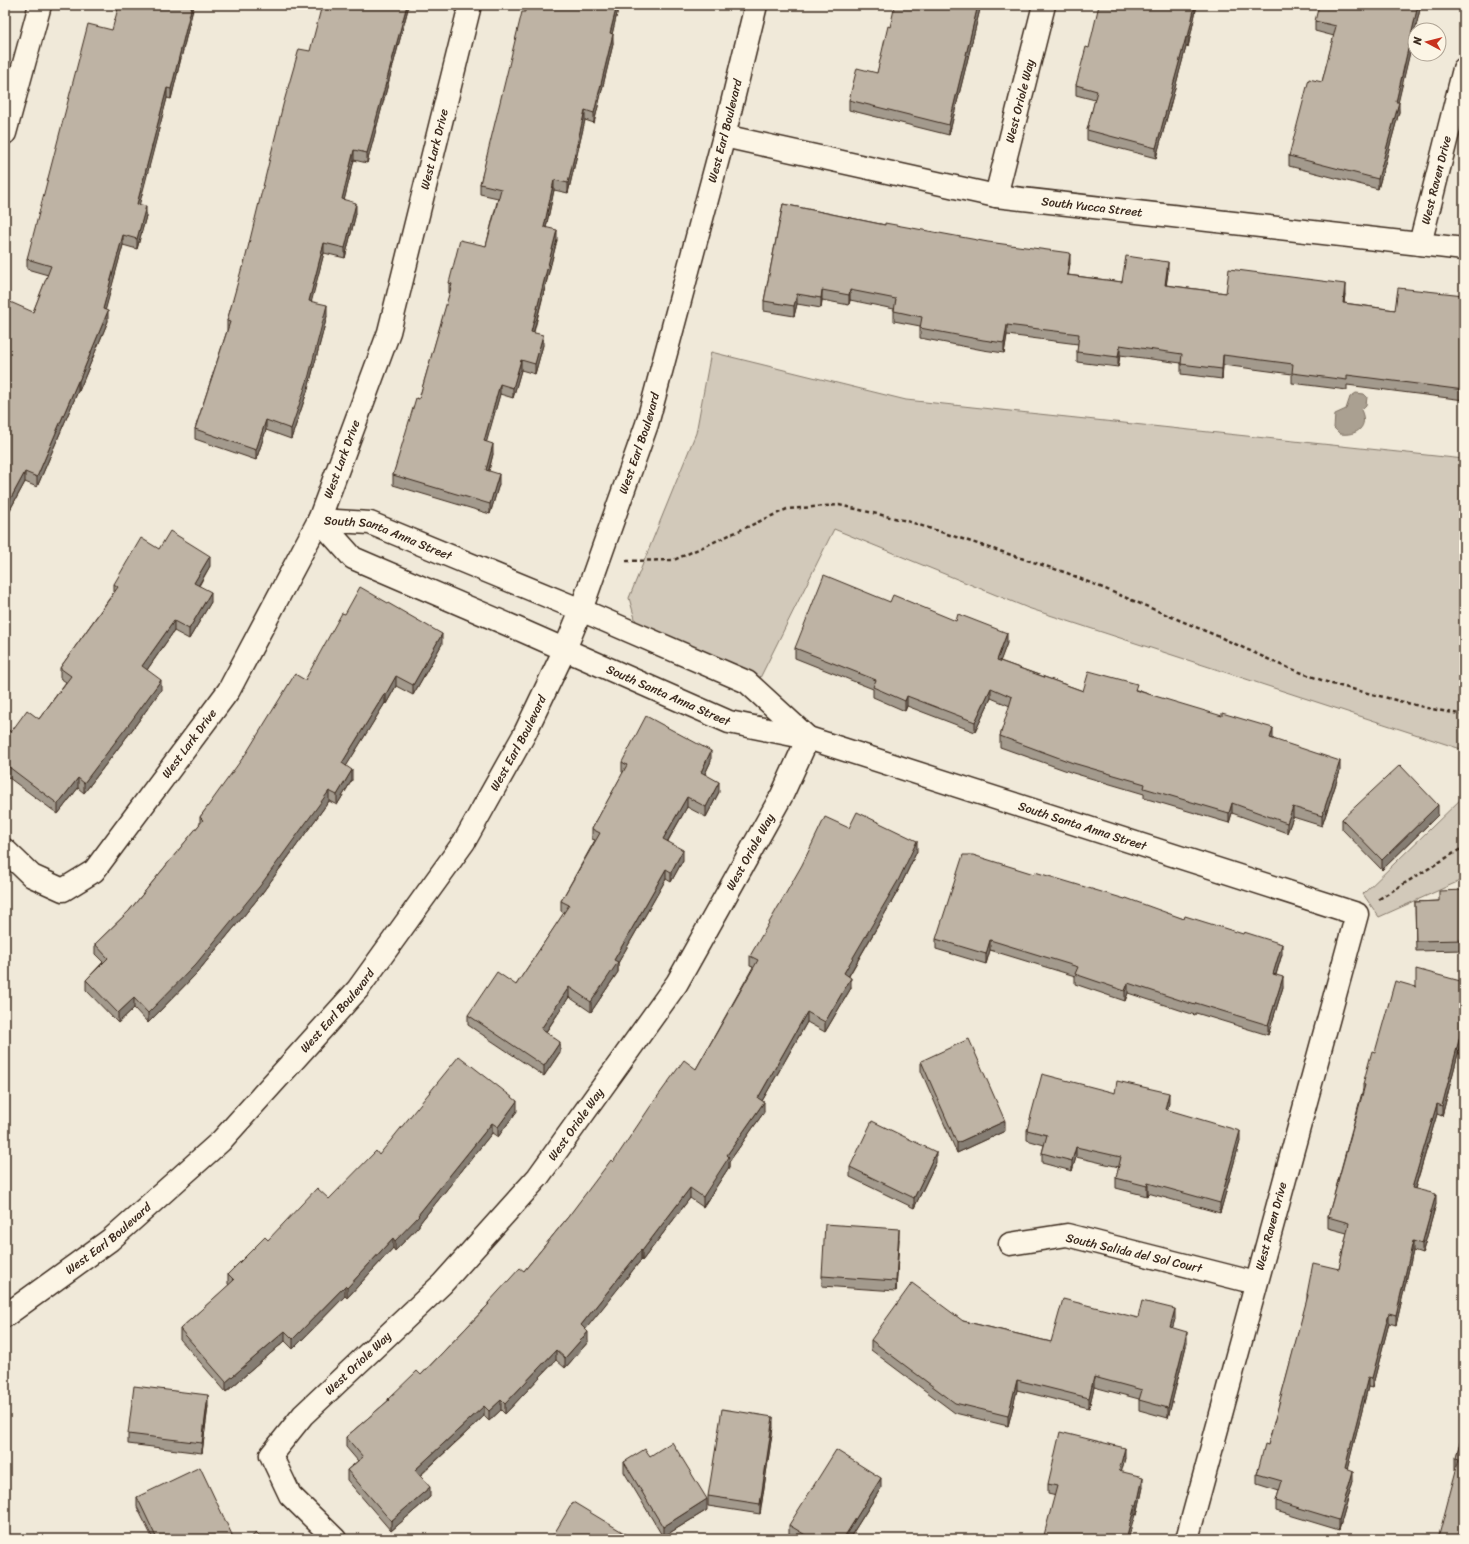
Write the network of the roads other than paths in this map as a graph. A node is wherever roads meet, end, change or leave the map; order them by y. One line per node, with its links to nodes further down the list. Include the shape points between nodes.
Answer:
1 (40, 5): 6 (street)
2 (470, 5): 11 (street, West Lark Drive, via 390,332)
3 (756, 5): 7 (street, West Earl Boulevard)
4 (1044, 5): 8 (street, West Oriole Way)
5 (1464, 69): 9 (street, West Raven Drive)
6 (5, 133)
7 (724, 136): 8 (street, South Yucca Street); 12 (street, West Earl Boulevard, via 647,424)
8 (996, 196): 9 (street, South Yucca Street)
9 (1420, 244): 10 (street, South Yucca Street)
10 (1464, 249)
11 (319, 520): 12 (street, South Santa Anna Street, via 370,523); 13 (street, South Santa Anna Street, via 353,558); 15 (street, West Lark Drive, via 229,690 94,871 63,890 32,876)
12 (581, 610): 13 (street, West Earl Boulevard); 14 (street, South Santa Anna Street, via 747,682)
13 (565, 649): 14 (street, South Santa Anna Street, via 729,722); 19 (street, West Earl Boulevard, via 524,735 464,842 358,989 222,1141 110,1240)
14 (808, 738): 16 (street, South Santa Anna Street); 20 (street, West Oriole Way, via 782,795 677,983 538,1176 442,1284 303,1415 271,1455 290,1495)
15 (5, 850)
16 (1357, 914): 18 (street, West Raven Drive)
17 (1010, 1244): 18 (street, South Salida del Sol Court, via 1067,1235)
18 (1256, 1283): 21 (street, West Raven Drive)
19 (5, 1316)
20 (335, 1539)
21 (1187, 1539)

